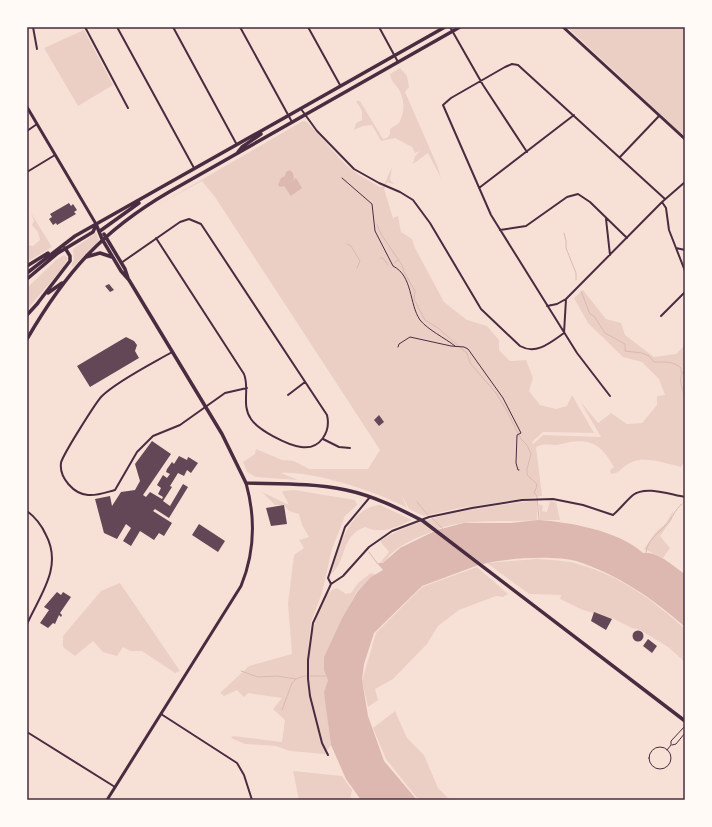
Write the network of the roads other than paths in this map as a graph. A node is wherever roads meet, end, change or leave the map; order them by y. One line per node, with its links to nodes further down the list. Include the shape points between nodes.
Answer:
1 (33, 27): 13 (street)
2 (85, 27): 19 (street)
3 (117, 27): 35 (street)
4 (173, 27): 30 (street)
5 (240, 27): 24 (street)
6 (308, 27): 17 (street)
7 (379, 27): 14 (street)
8 (445, 27): 11 (main road)
9 (460, 27): 12 (main road)
10 (563, 27): 23 (street)
11 (438, 29): 14 (main road)
12 (451, 29): 15 (main road); 16 (street)
13 (37, 50)
14 (395, 55): 15 (street); 17 (main road)
15 (398, 62): 21 (main road)
16 (481, 81): 22 (street, via 505,67 516,64); 31 (street); 38 (street, via 443,105)
17 (340, 86): 20 (main road)
18 (27, 107): 26 (street)
19 (128, 108)
20 (301, 109): 21 (street); 24 (main road)
21 (305, 115): 25 (main road); 70 (street, via 354,169 413,200 430,223 481,309 515,342 526,349 536,350)
22 (574, 115): 31 (street); 34 (street)
23 (659, 115): 29 (street); 34 (street)
24 (289, 116): 25 (street); 27 (main road)
25 (292, 122): 32 (main road)
26 (37, 124): 28 (street); 33 (street)
27 (264, 130): 30 (main road); 32 (main road)
28 (27, 131)
29 (685, 139)
30 (238, 146): 35 (main road)
31 (527, 152): 38 (street)
32 (237, 154): 46 (main road, via 152,202)
33 (56, 155): 36 (street); 43 (street)
34 (620, 157): 40 (street)
35 (195, 169): 39 (main road)
36 (27, 172)
37 (685, 182): 40 (street)
38 (479, 188): 44 (street)
39 (151, 194): 43 (main road); 45 (main road)
40 (665, 199): 41 (street)
41 (662, 202): 48 (street); 52 (street, via 666,208 669,230)
42 (606, 218): 44 (street, via 586,199 574,194 567,196 526,226); 48 (street); 54 (street)
43 (96, 224): 45 (main road); 50 (main road); 51 (main road, via 93,232)
44 (500, 230): 67 (street)
45 (100, 231): 46 (main road); 49 (main road)
46 (106, 236): 49 (main road); 57 (main road)
47 (156, 238): 57 (street); 73 (street, via 184,220 194,220 201,224); 74 (street, via 242,370)
48 (627, 238): 54 (street)
49 (102, 239): 55 (main road); 56 (main road)
50 (66, 242): 58 (main road); 60 (main road)
51 (65, 248): 61 (main road); 66 (main road, via 70,262)
52 (676, 248): 53 (street); 59 (street)
53 (685, 250)
54 (610, 254): 65 (street)
55 (83, 258): 56 (main road, via 100,253); 63 (main road)
56 (114, 259): 62 (main road)
57 (122, 263): 62 (main road)
58 (27, 266)
59 (685, 272)
60 (27, 273)
61 (27, 279)
62 (129, 280): 72 (main road)
63 (63, 282): 66 (main road, via 51,289); 71 (main road)
64 (685, 292): 69 (street)
65 (566, 299): 67 (street); 70 (street)
66 (38, 304): 68 (main road)
67 (547, 306): 70 (street)
68 (27, 314)
69 (661, 316)
70 (564, 333): 76 (street)
71 (27, 339)
72 (172, 352): 77 (main road); 77 (street, via 102,396 63,457 61,469 65,479 72,487 87,496 115,490 146,441 180,425)
73 (305, 382): 75 (street); 78 (street, via 326,415 328,428)
74 (247, 388): 77 (street, via 225,393); 78 (street, via 247,412 259,428 301,448 314,446)
75 (288, 395)
76 (610, 396)
77 (205, 406): 80 (main road)
78 (323, 439): 79 (street, via 339,447)
79 (350, 448)
80 (246, 483): 81 (main road, via 323,486); 86 (street, via 254,537 246,576 230,606)
81 (370, 497): 84 (street, via 345,527 328,578); 87 (main road, via 398,508 436,530)
82 (685, 498): 84 (street, via 643,491 634,495 613,514 575,503 540,498 459,510 414,522 378,540 343,576)
83 (27, 511): 85 (street, via 44,530 53,558 50,577)
84 (331, 584): 93 (street, via 313,623 308,674 310,696 322,743)
85 (27, 624)
86 (160, 714): 94 (street); 96 (street, via 237,763)
87 (685, 721)
88 (685, 726): 91 (lane, via 671,741)
89 (27, 732): 94 (street)
90 (685, 733): 91 (lane, via 676,744)
91 (671, 745): 92 (lane)
92 (668, 750): 92 (lane, via 668,764 659,768 653,766 649,756 653,750 660,747)
93 (328, 755)
94 (115, 787): 95 (street)
95 (107, 800)
96 (252, 800)

